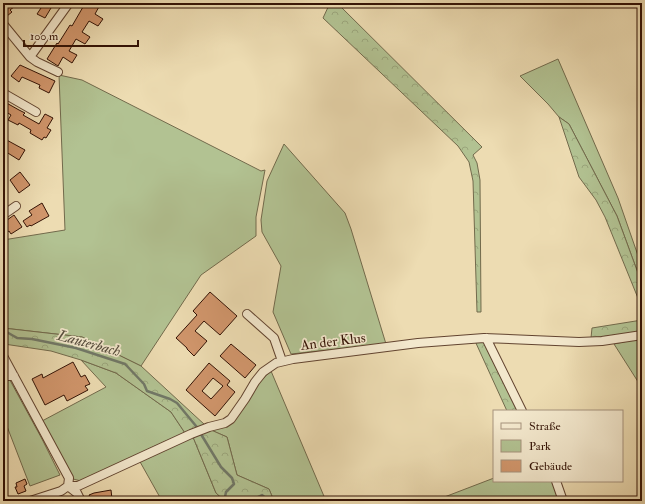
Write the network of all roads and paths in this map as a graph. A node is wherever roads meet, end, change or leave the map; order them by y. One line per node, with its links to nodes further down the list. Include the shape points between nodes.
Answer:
1 (69, 3): 3 (street)
2 (3, 24): 3 (street)
3 (30, 57): 4 (street)
4 (58, 72)
5 (3, 93): 6 (street)
6 (36, 112)
7 (16, 206): 8 (street)
8 (3, 215)
9 (247, 314): 13 (street, via 274,338)
10 (642, 335): 11 (street, An der Klus, via 579,342)
11 (486, 338): 13 (street, An der Klus, via 418,343); 16 (street)
12 (3, 358): 15 (street)
13 (282, 361): 18 (street, An der Klus, via 276,362 264,372 231,419 225,423 191,434 78,486)
14 (3, 376): 15 (street)
15 (14, 376): 18 (street, via 69,478)
16 (522, 410)
17 (556, 482): 21 (street)
18 (68, 486): 19 (street, An der Klus, via 61,491); 20 (street, via 78,494)
19 (30, 501)
20 (81, 501)
21 (563, 501)

